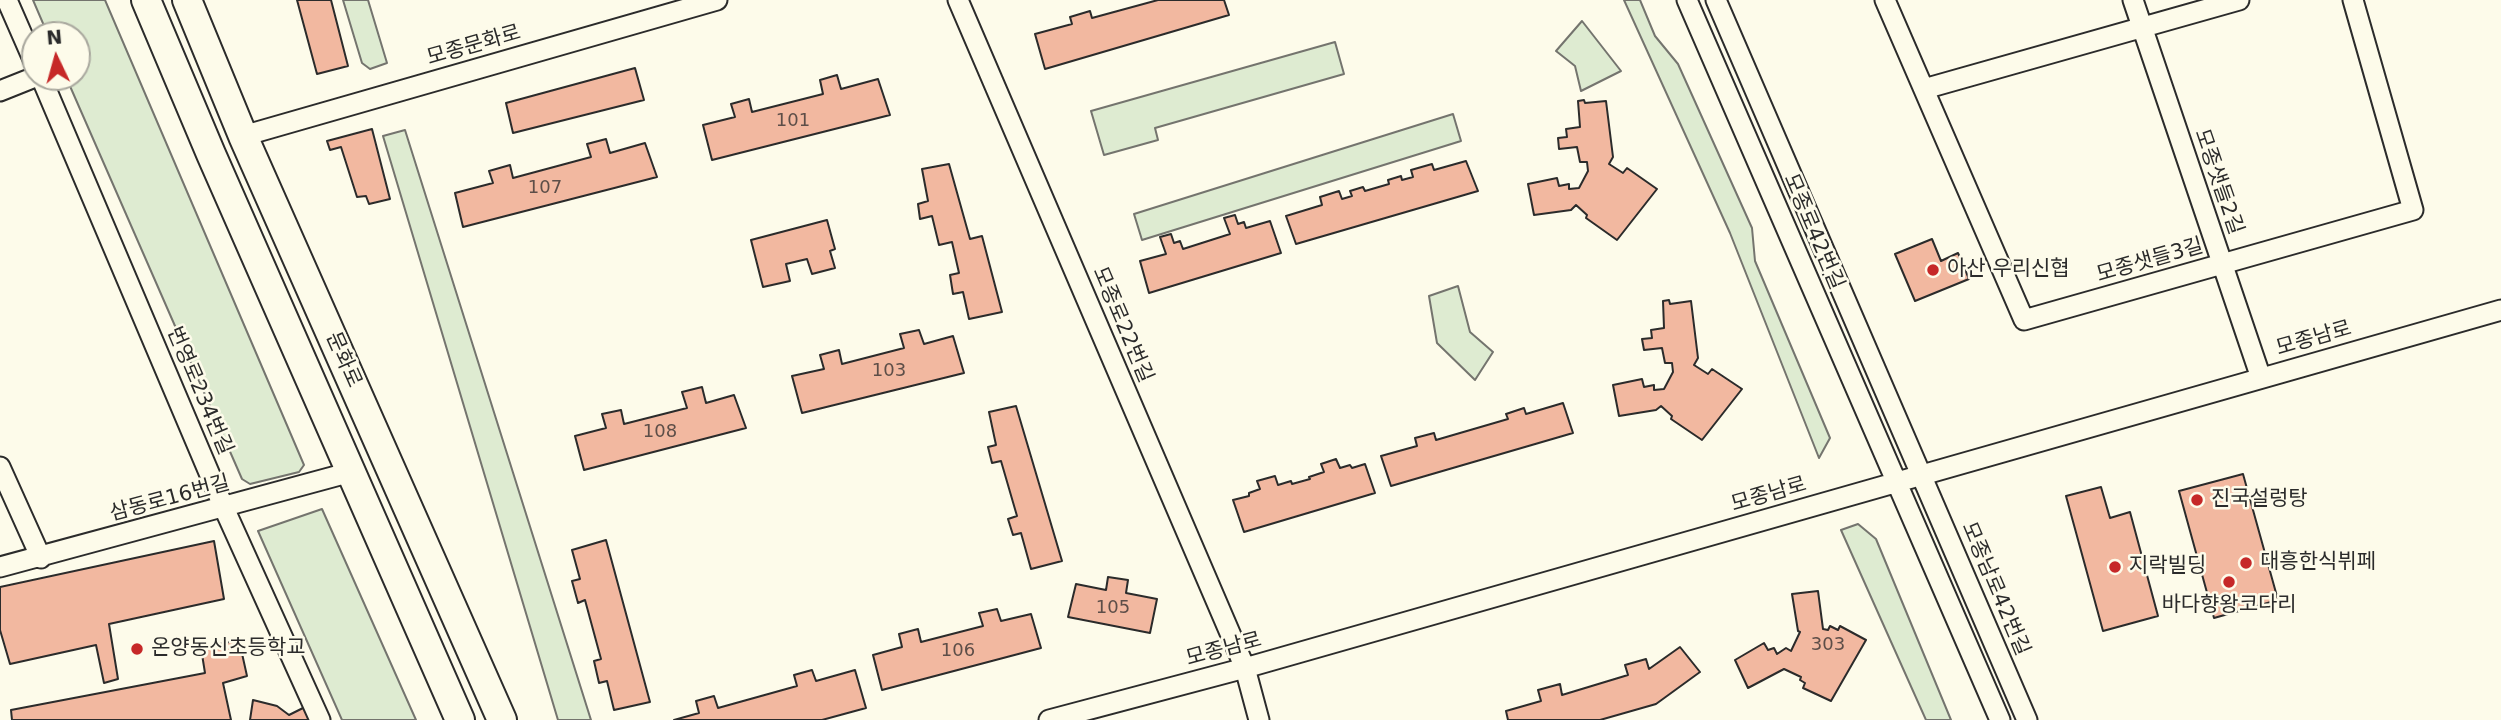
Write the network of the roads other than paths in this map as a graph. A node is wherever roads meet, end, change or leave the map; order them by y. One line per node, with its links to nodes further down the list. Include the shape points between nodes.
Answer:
1 (7, 0): 13 (street)
2 (146, 0): 23 (main road, 문화로)
3 (187, 0): 18 (main road, 문화로)
4 (717, 0): 18 (street, 모종문화로)
5 (958, 0): 29 (street, 모종로22번길)
6 (1687, 0): 25 (street, 모종로42번길)
7 (1716, 0): 24 (street, 모종로42번길)
8 (1885, 0): 15 (street, 모종샛들3길)
9 (2133, 0): 12 (street, 모종샛들2길)
10 (2239, 0): 12 (street)
11 (2353, 0): 19 (street, 모종샛들3길, via 2413,211)
12 (2142, 27): 15 (street); 19 (street, 모종샛들2길)
13 (21, 32)
14 (21, 83): 16 (street)
15 (1924, 89): 19 (street, 모종샛들3길, via 2024,320)
16 (0, 91)
17 (47, 91): 26 (street, 번영로234번길)
18 (243, 136): 32 (main road, 문화로)
19 (2222, 264): 21 (street, 모종샛들2길)
20 (2501, 310): 21 (street, 모종남로)
21 (2260, 378): 24 (street, 모종남로)
22 (0, 467): 27 (street)
23 (351, 472): 26 (street, 삼동로16번길); 31 (main road, 문화로)
24 (1921, 475): 25 (street, 모종남로); 36 (street, 모종남로42번길)
25 (1897, 482): 29 (street, 모종남로); 35 (street)
26 (224, 508): 27 (street, 삼동로16번길); 30 (street, 번영로234번길)
27 (41, 558): 28 (street, 삼동로16번길)
28 (0, 568)
29 (1245, 668): 33 (street, 모종남로); 34 (street, 모종로22번길)
30 (320, 720)
31 (460, 720)
32 (502, 720)
33 (1049, 720)
34 (1259, 720)
35 (2000, 720)
36 (2027, 720)

